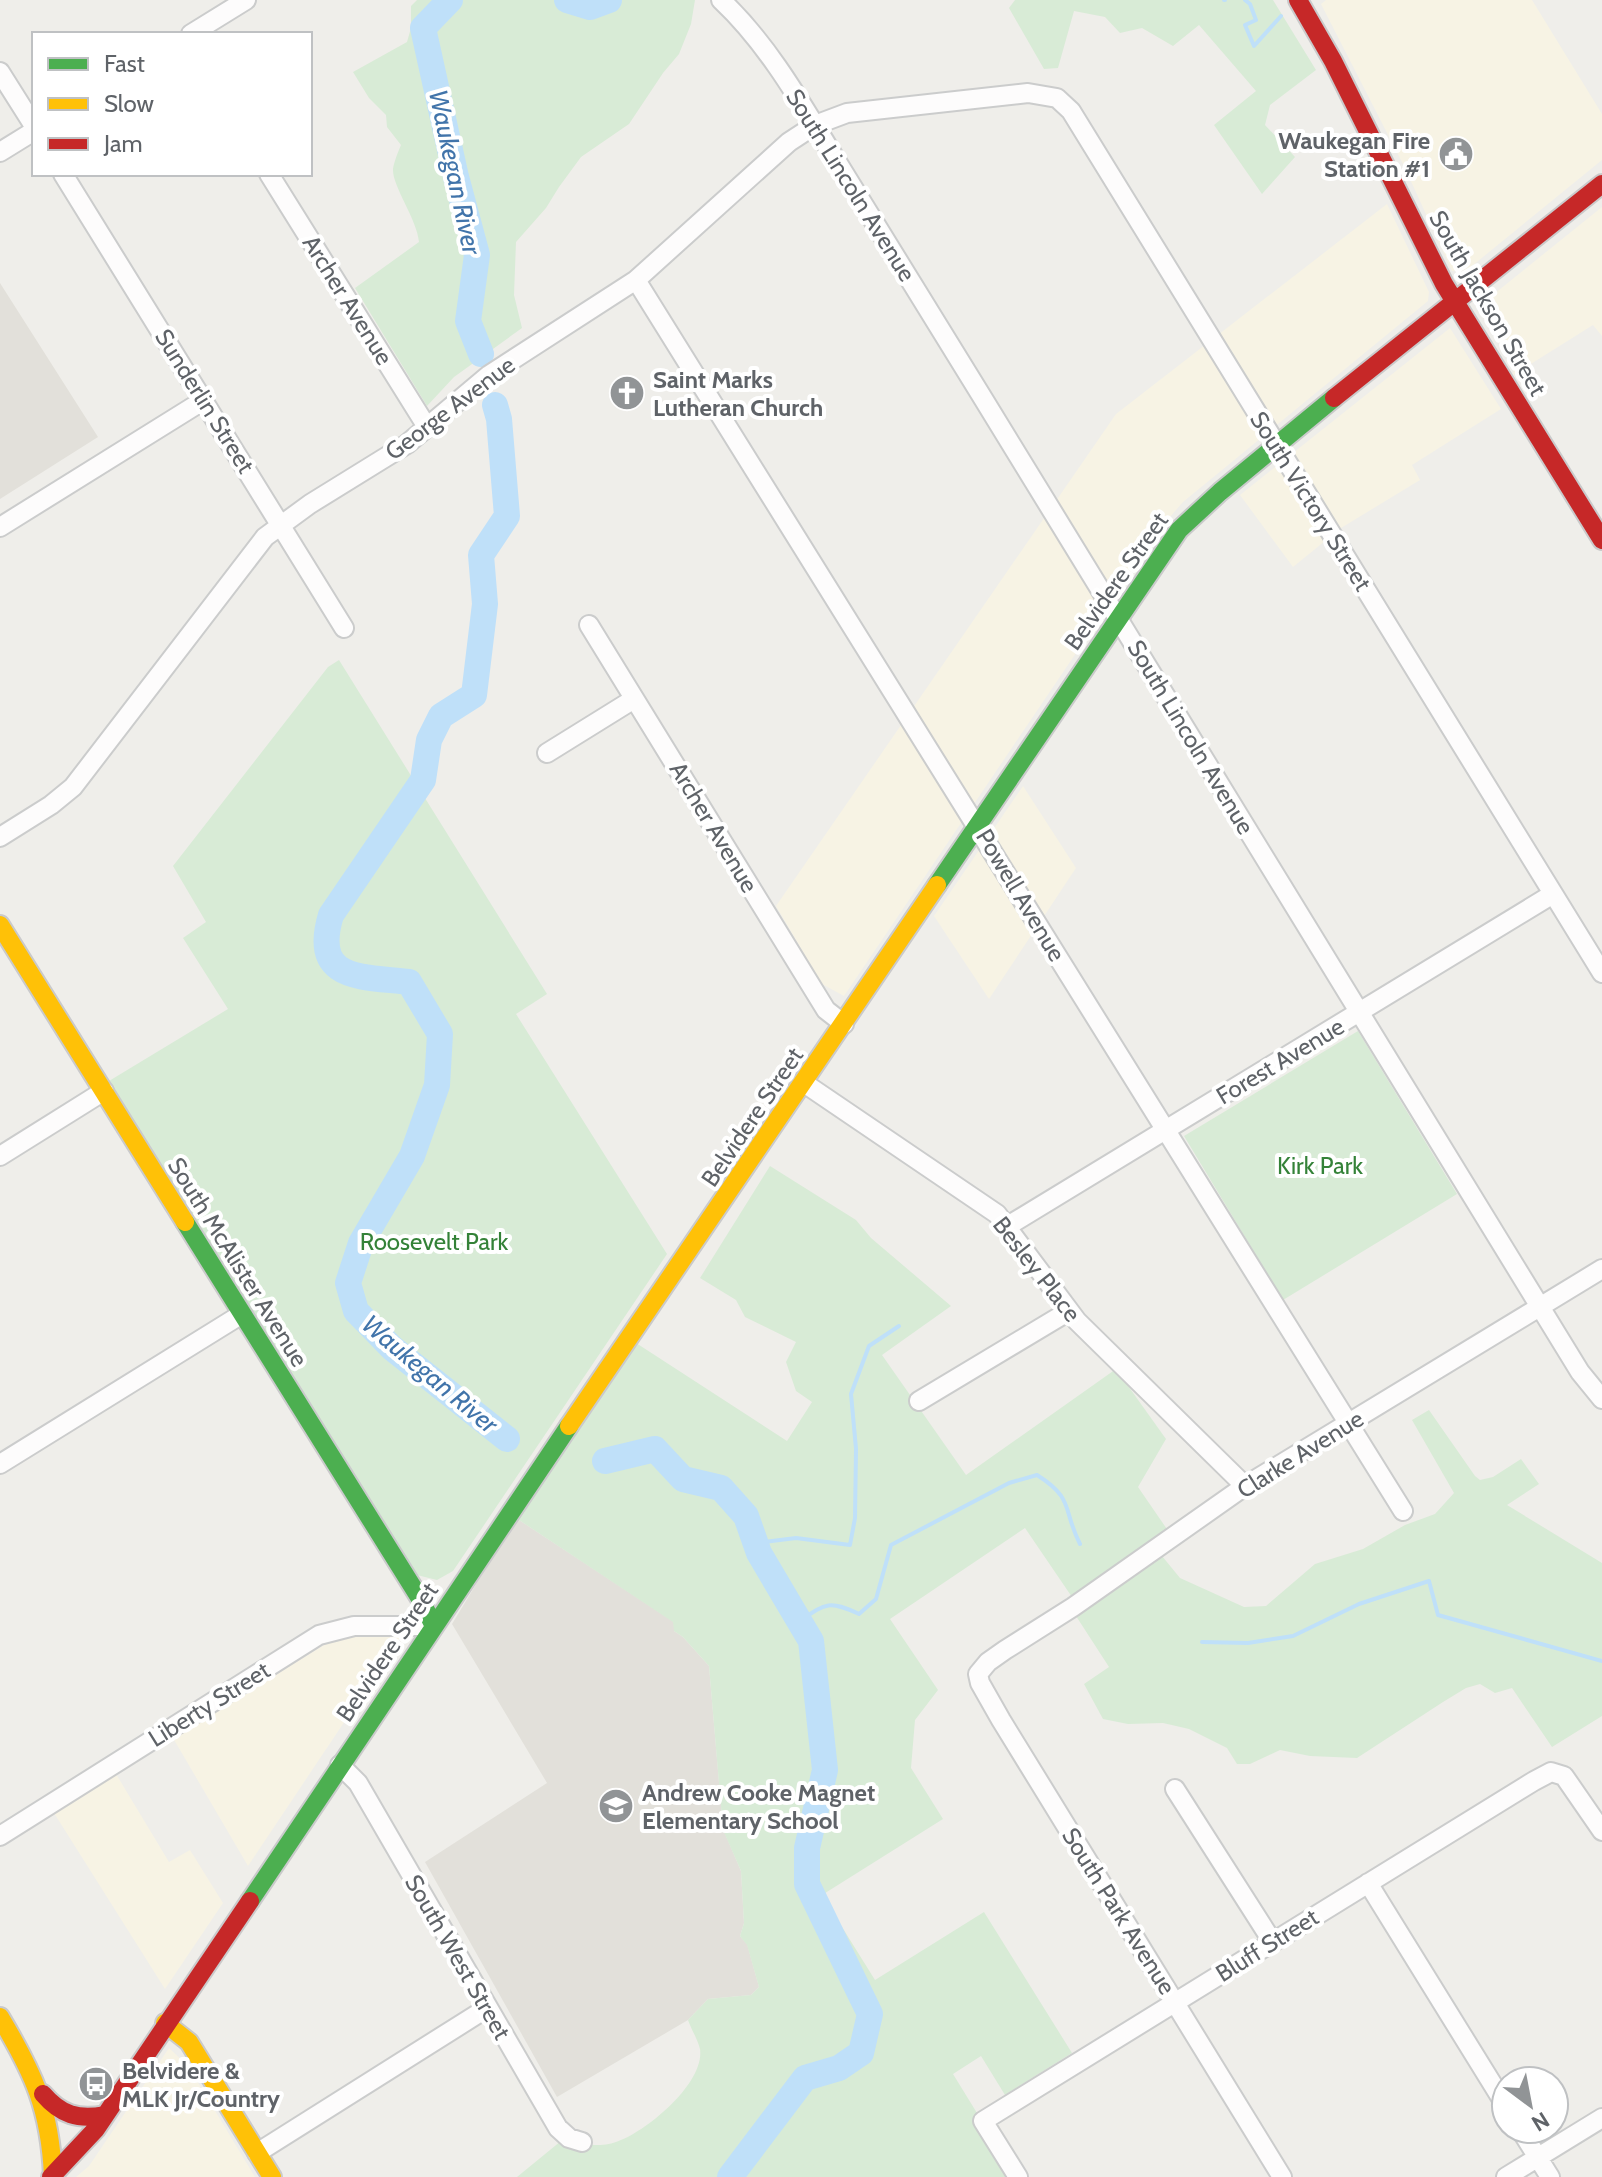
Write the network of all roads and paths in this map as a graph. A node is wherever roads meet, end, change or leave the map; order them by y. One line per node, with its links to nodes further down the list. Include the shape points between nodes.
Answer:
1 (246, 0): 4 (street)
2 (721, 0): 7 (street, South Lincoln Avenue, via 746,23)
3 (1298, 0): 15 (main road, South Jackson Street)
4 (194, 32)
5 (0, 72): 8 (street)
6 (980, 97): 7 (street, George Avenue, via 847,113); 18 (street, South Victory Street, via 1028,93 1066,104)
7 (815, 125): 14 (street, George Avenue, via 789,142); 22 (street, South Lincoln Avenue)
8 (32, 126)
9 (32, 130): 10 (street)
10 (0, 152)
11 (64, 176): 16 (street, Sunderlin Street)
12 (270, 176): 17 (street, Archer Avenue)
13 (1602, 184): 15 (main road, Belvidere Street)
14 (636, 280): 17 (street, George Avenue, via 489,375); 27 (street, Powell Avenue)
15 (1455, 302): 18 (main road, Belvidere Street); 21 (main road, South Jackson Street)
16 (204, 400): 19 (street, Sunderlin Street); 20 (street)
17 (427, 427): 19 (street, George Avenue)
18 (1277, 446): 22 (main road, Belvidere Street, via 1179,530); 29 (street, South Victory Street)
19 (281, 524): 24 (street, Sunderlin Street); 28 (street, George Avenue, via 259,544 73,787)
20 (0, 527)
21 (1602, 540)
22 (1119, 617): 27 (main road, Belvidere Street); 32 (street, South Lincoln Avenue)
23 (589, 625): 25 (street, Archer Avenue)
24 (344, 628)
25 (634, 699): 26 (street); 33 (street, Archer Avenue, via 826,1010)
26 (547, 753)
27 (978, 825): 33 (main road, Belvidere Street); 36 (street, Powell Avenue)
28 (0, 837)
29 (1553, 894): 31 (street, South Victory Street); 32 (street, Forest Avenue)
30 (0, 925): 35 (main road, South McAlister Avenue)
31 (1602, 973)
32 (1358, 1013): 36 (street, Forest Avenue); 40 (street, South Lincoln Avenue)
33 (844, 1024): 34 (main road, Belvidere Street)
34 (804, 1083): 38 (street, Besley Place, via 995,1213); 49 (main road, Belvidere Street)
35 (104, 1091): 37 (street); 42 (main road, South McAlister Avenue)
36 (1166, 1130): 38 (street, Forest Avenue); 45 (street, Powell Avenue)
37 (0, 1156)
38 (1006, 1227): 41 (street, Besley Place)
39 (1602, 1269): 40 (street, Clarke Avenue)
40 (1540, 1306): 43 (street, South Lincoln Avenue); 45 (street, Clarke Avenue)
41 (1069, 1311): 44 (street); 47 (street, Besley Place)
42 (242, 1314): 46 (street); 49 (main road, South McAlister Avenue)
43 (1602, 1399)
44 (919, 1401)
45 (1349, 1423): 47 (street, Clarke Avenue); 48 (street, Powell Avenue)
46 (0, 1464)
47 (1245, 1486): 50 (street, Clarke Avenue)
48 (1403, 1511)
49 (434, 1626): 51 (main road, Belvidere Street); 54 (street, Liberty Street, via 354,1626 319,1635)
50 (1005, 1650): 57 (street, South Park Avenue, via 978,1674 980,1683)
51 (340, 1765): 58 (street, South West Street, via 358,1783); 60 (main road, Belvidere Street)
52 (1175, 1789): 56 (street)
53 (1602, 1831): 55 (street, Bluff Street, via 1564,1776 1551,1772)
54 (0, 1836)
55 (1368, 1883): 56 (street, Bluff Street); 61 (street)
56 (1272, 1941): 57 (street, Bluff Street)
57 (1176, 2002): 71 (street, Bluff Street, via 983,2121); 72 (street, South Park Avenue)
58 (487, 2008): 65 (street, South West Street, via 558,2128); 67 (street)
59 (0, 2017): 62 (main road)
60 (165, 2023): 63 (main road, Belvidere Street); 67 (main road, via 189,2042)
61 (1490, 2080)
62 (41, 2092): 63 (main road, via 68,2116 85,2120); 69 (main road, via 51,2128)
63 (105, 2115): 69 (main road, Belvidere Street)
64 (1602, 2118): 68 (street)
65 (582, 2142)
66 (1530, 2145): 68 (street)
67 (257, 2153): 70 (main road)
68 (1538, 2158): 73 (street); 74 (street)
69 (52, 2177)
70 (272, 2177)
71 (1018, 2177)
72 (1282, 2177)
73 (1506, 2177)
74 (1550, 2177)

